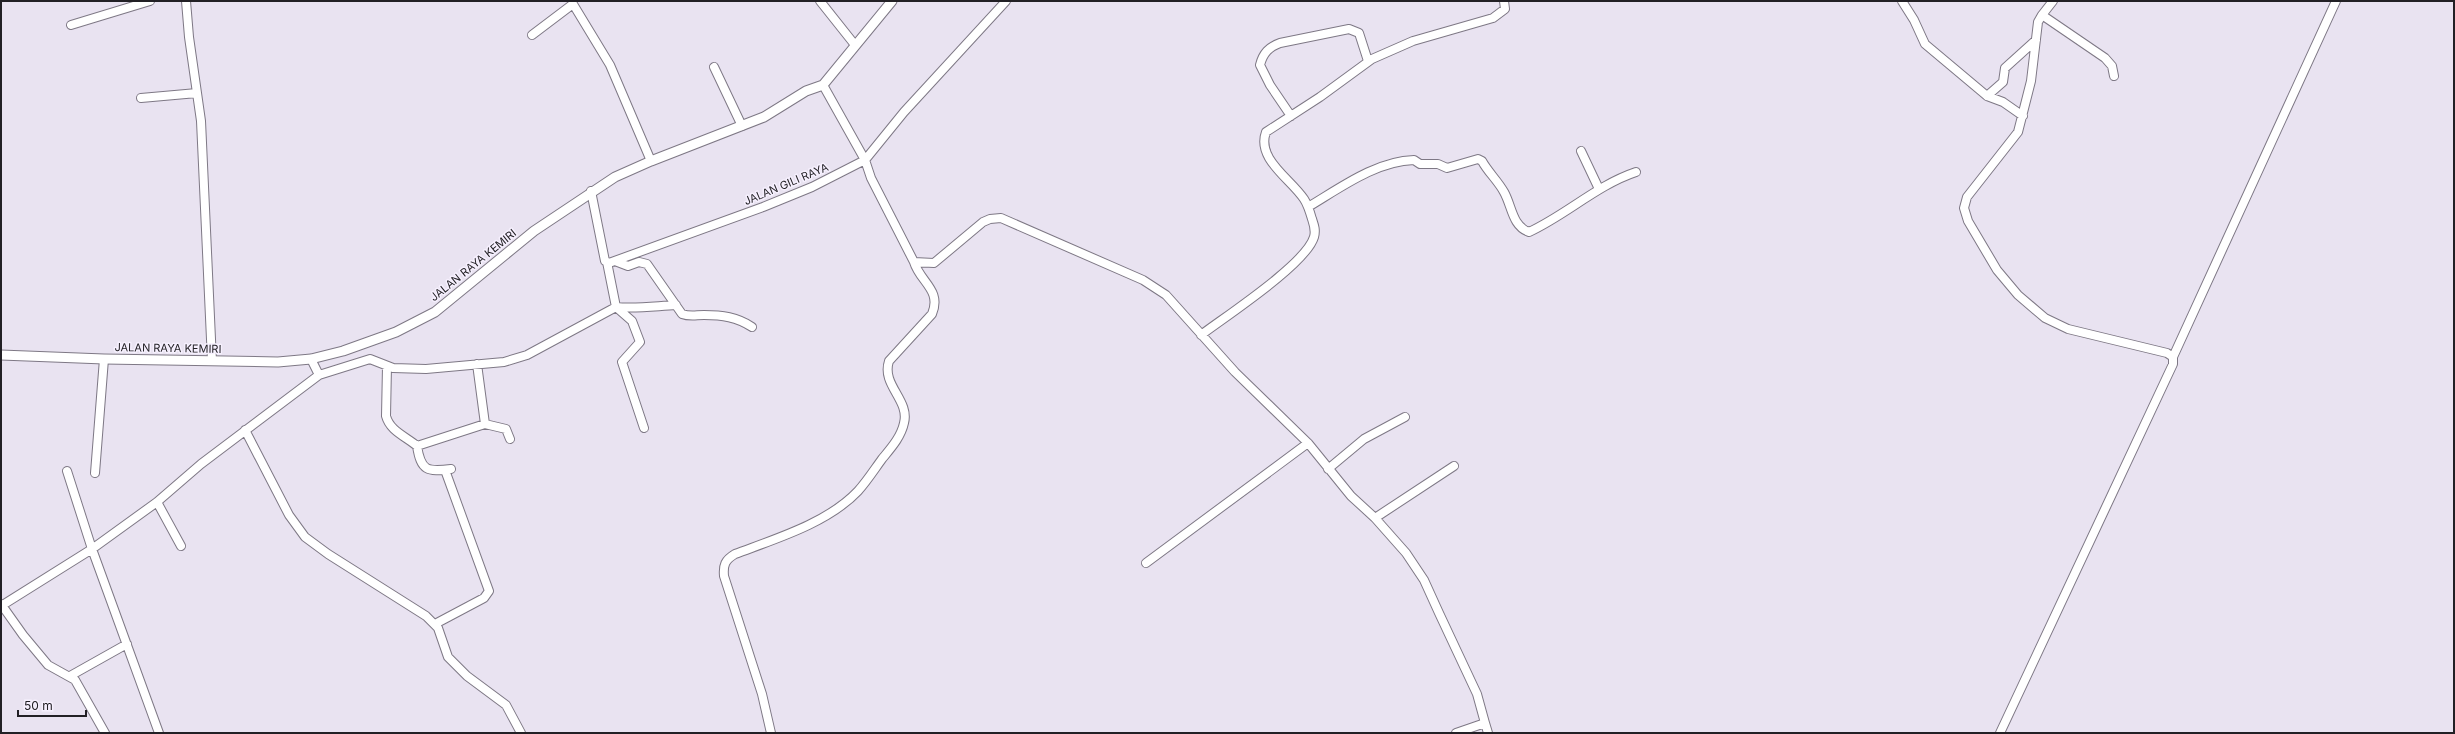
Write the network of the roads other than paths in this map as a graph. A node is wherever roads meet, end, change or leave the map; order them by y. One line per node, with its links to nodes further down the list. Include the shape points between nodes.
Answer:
1 (150, 1): 12 (street)
2 (187, 1): 20 (street)
3 (820, 1): 15 (street)
4 (891, 1): 15 (street)
5 (1006, 1): 27 (street, JALAN GILI RAYA, via 904,112)
6 (1504, 1): 16 (street, via 1505,9 1493,18 1413,41)
7 (1902, 1): 21 (street, via 1926,44)
8 (2053, 1): 11 (street)
9 (2336, 1): 40 (street)
10 (572, 2): 13 (street); 28 (street, via 610,65)
11 (2042, 15): 14 (street, via 2038,22); 18 (street, via 2106,58 2112,66)
12 (71, 25)
13 (532, 35)
14 (2036, 40): 21 (street, via 2005,68 2003,82); 24 (street, via 2032,81)
15 (855, 45): 19 (street)
16 (1368, 61): 23 (street); 23 (street, via 1359,33 1349,29 1270,47 1260,65)
17 (714, 67): 25 (street)
18 (2114, 76)
19 (823, 85): 25 (street, JALAN RAYA KEMIRI, via 806,91 764,117); 27 (street)
20 (197, 93): 22 (street); 42 (street, via 205,180)
21 (1987, 96): 24 (street, via 2003,102)
22 (140, 98)
23 (1291, 116): 32 (street, via 1266,132 1265,149 1268,158)
24 (2023, 116): 40 (street, via 2018,132 1967,197 1964,208 1968,221 1997,270 2018,295 2051,321 2068,329 2158,350)
25 (742, 126): 28 (street, JALAN RAYA KEMIRI)
26 (1581, 151): 30 (street)
27 (865, 160): 33 (street, JALAN GILI RAYA, via 812,187 763,207); 34 (street, via 871,178)
28 (651, 161): 31 (street, JALAN RAYA KEMIRI)
29 (1636, 172): 30 (street)
30 (1599, 189): 32 (street, via 1566,212 1529,232 1522,230 1516,222 1504,191 1482,161 1447,168 1438,164 1420,164 1414,160 1407,160 1389,164 1353,181)
31 (591, 191): 33 (street); 45 (street, JALAN RAYA KEMIRI, via 534,231 435,312 417,323 343,351)
32 (1308, 207): 38 (street, via 1315,230 1305,252 1291,266)
33 (611, 262): 35 (street, via 628,266 639,262 647,264); 36 (street)
34 (914, 262): 38 (street, via 934,263 983,222 1001,218 1143,280 1166,295); 70 (street, via 935,297 936,305 932,314 889,361 887,368 886,375 905,416 899,437 852,496 805,527 735,554 723,565 724,576 762,694)
35 (676, 305): 36 (street); 37 (street, via 682,314 688,316 726,316 741,320)
36 (616, 307): 43 (street, via 527,355 504,362); 48 (street, via 632,321 640,337 638,345 624,358 622,364)
37 (752, 327)
38 (1201, 335): 51 (street)
39 (1, 355): 41 (street, JALAN RAYA KEMIRI)
40 (2173, 357): 73 (street, via 2173,364)
41 (104, 359): 42 (street, JALAN RAYA KEMIRI); 56 (street)
42 (212, 362): 45 (street, JALAN RAYA KEMIRI, via 278,362)
43 (477, 364): 44 (street, via 437,369); 47 (street)
44 (387, 366): 45 (street, via 370,359); 52 (street, via 388,422 395,431)
45 (315, 368): 49 (street)
46 (1405, 417): 54 (street, via 1364,439)
47 (485, 424): 50 (street, via 506,429); 52 (street)
48 (644, 428)
49 (245, 430): 57 (street); 63 (street, via 289,515 305,537 426,616)
50 (510, 439)
51 (1308, 443): 54 (street); 61 (street)
52 (417, 446): 63 (street, via 419,460 424,467 434,471 448,470 489,591 484,598)
53 (1454, 466): 58 (street)
54 (1328, 469): 58 (street, via 1351,496)
55 (67, 471): 60 (street)
56 (95, 473)
57 (156, 502): 59 (street); 60 (street)
58 (1375, 518): 66 (street, via 1406,553 1424,580 1477,694)
59 (181, 546)
60 (92, 549): 62 (street); 64 (street)
61 (1146, 562)
62 (1, 605): 65 (street, via 48,665)
63 (434, 624): 69 (street, via 448,657 467,676 506,705)
64 (127, 644): 65 (street); 68 (street)
65 (70, 676): 67 (street, via 81,688)
66 (1485, 723): 71 (street); 72 (street)
67 (105, 733)
68 (159, 733)
69 (521, 733)
70 (771, 733)
71 (1456, 733)
72 (1488, 733)
73 (2000, 733)

